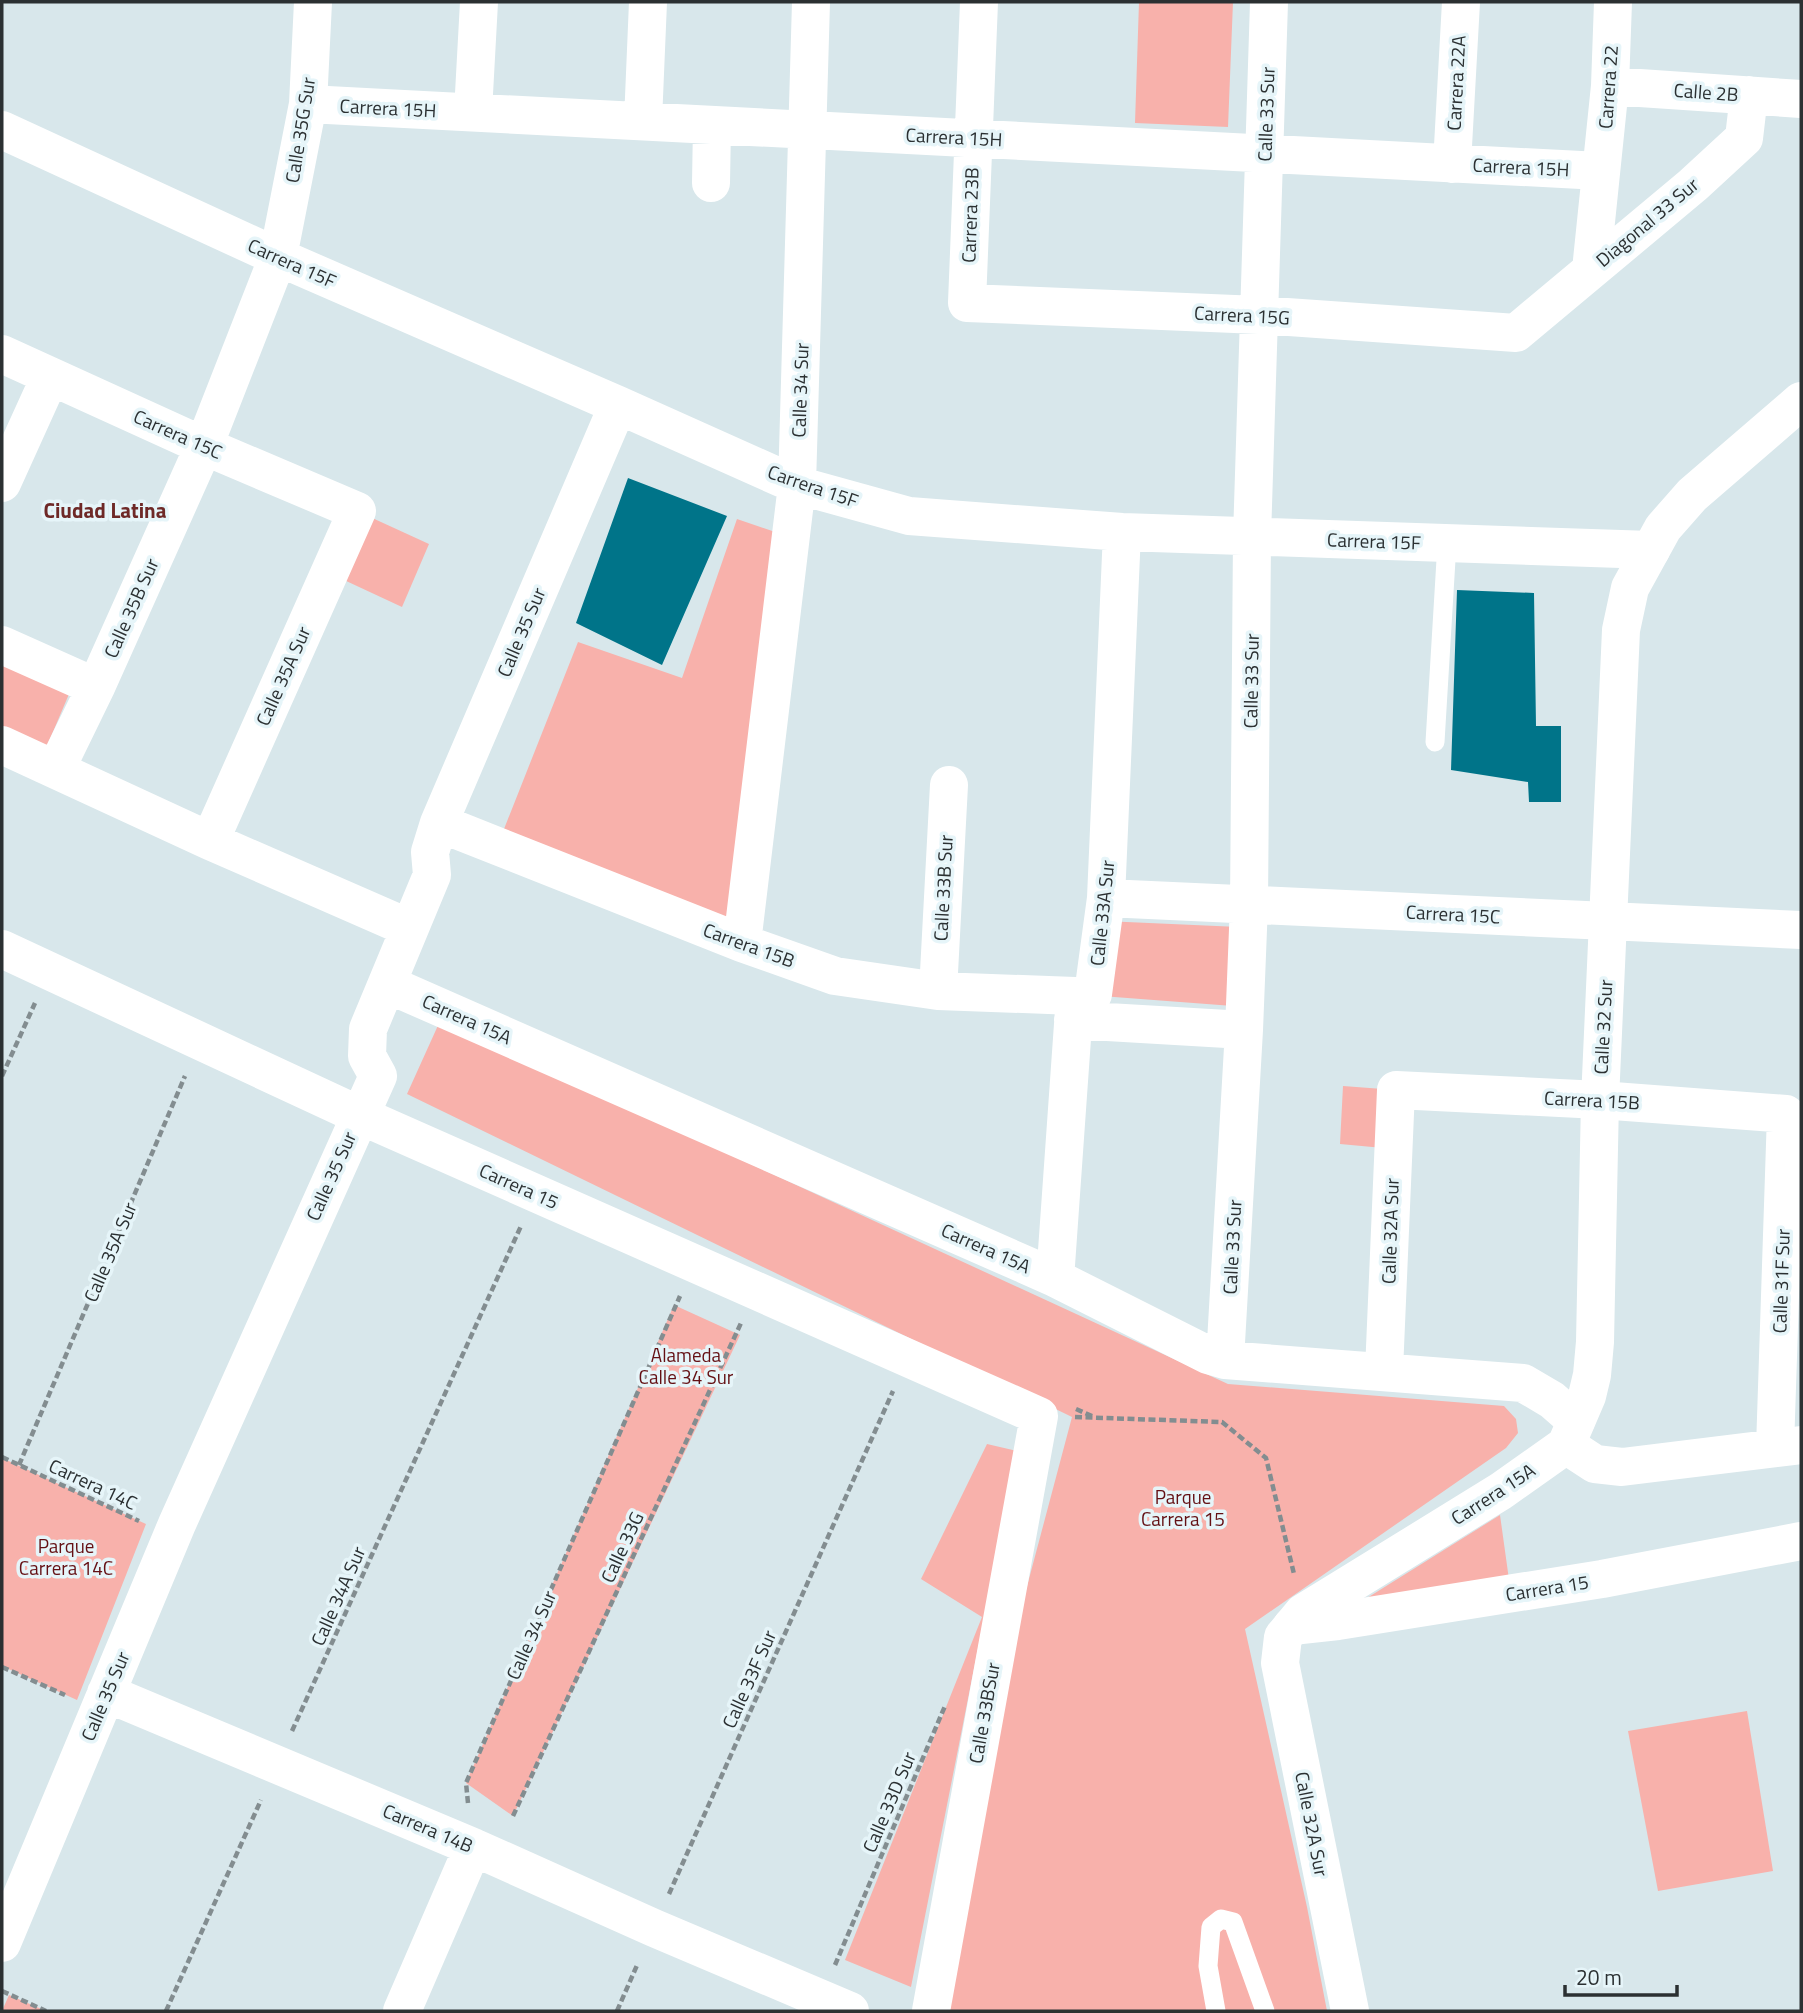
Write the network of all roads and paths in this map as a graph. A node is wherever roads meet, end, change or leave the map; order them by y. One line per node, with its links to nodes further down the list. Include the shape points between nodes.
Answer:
1 (313, 2): 12 (street, Calle 35G Sur)
2 (479, 2): 13 (street)
3 (648, 2): 14 (street)
4 (811, 2): 16 (street, Calle 34 Sur)
5 (979, 2): 18 (street, Carrera 23B)
6 (1269, 2): 19 (street, Calle 33 Sur)
7 (1461, 2): 20 (street, Carrera 22A)
8 (1613, 2): 9 (street, Carrera 22)
9 (1610, 86): 10 (street, Calle 2B); 21 (street, Carrera 22)
10 (1749, 95): 11 (street, Calle 2B); 24 (street, Diagonal 33 Sur, via 1744,138)
11 (1801, 99)
12 (308, 104): 13 (street, Carrera 15H); 23 (street, Calle 35G Sur)
13 (473, 112): 14 (street, Carrera 15H)
14 (642, 121): 15 (street, Carrera 15H)
15 (712, 125): 16 (street, Carrera 15H); 22 (street)
16 (807, 130): 18 (street, Carrera 15H); 34 (street, Calle 34 Sur)
17 (2, 131): 23 (street, Carrera 15F)
18 (974, 138): 19 (street, Carrera 15H); 25 (street, Carrera 23B)
19 (1264, 154): 20 (street, Carrera 15H); 26 (street, Calle 33 Sur)
20 (1452, 164): 21 (street, Carrera 15H)
21 (1600, 171): 24 (street, Carrera 22)
22 (711, 183)
23 (278, 257): 31 (street, Carrera 15F); 32 (street, Calle 35G Sur)
24 (1591, 270): 27 (street, Diagonal 33 Sur)
25 (967, 303): 26 (street, Carrera 15G)
26 (1259, 315): 27 (street, Carrera 15G); 37 (street, Calle 33 Sur)
27 (1516, 333)
28 (2, 354): 29 (street, Carrera 15C)
29 (50, 377): 32 (street, Carrera 15C); 33 (street)
30 (1801, 401): 39 (street, via 1692,495 1663,528)
31 (618, 404): 34 (street, Carrera 15F); 46 (street, Calle 35 Sur)
32 (204, 446): 35 (street, Carrera 15C); 41 (street, Calle 35B Sur)
33 (2, 483)
34 (797, 485): 36 (street, Carrera 15F, via 909,516); 53 (street, Calle 34 Sur)
35 (357, 511): 47 (street, Calle 35A Sur)
36 (1122, 532): 37 (street, Carrera 15F); 48 (street, Calle 33A Sur)
37 (1252, 537): 38 (street, Carrera 15F); 49 (street, Calle 33 Sur)
38 (1447, 543): 39 (street, Carrera 15F); 42 (lane)
39 (1651, 550): 50 (street, Calle 32 Sur, via 1630,588 1621,630)
40 (2, 645): 41 (street)
41 (96, 687): 44 (street, Calle 35B Sur)
42 (1435, 742)
43 (2, 745): 44 (street)
44 (56, 769): 47 (street)
45 (949, 785): 57 (street, Calle 33B Sur)
46 (439, 823): 51 (street, Calle 35 Sur, via 430,852 432,875); 53 (street, Carrera 15B)
47 (210, 841): 51 (street)
48 (1106, 898): 49 (street, Carrera 15C); 58 (street, Calle 33A Sur, via 1093,994)
49 (1249, 904): 50 (street, Carrera 15C); 59 (street, Calle 33 Sur)
50 (1608, 920): 52 (street, Carrera 15C); 63 (street, Calle 32 Sur)
51 (409, 928): 56 (street, Calle 35 Sur)
52 (1801, 930)
53 (742, 943): 57 (street, Carrera 15B, via 835,976)
54 (2, 949): 55 (street, Carrera 15)
55 (49, 971): 60 (street, Carrera 15); 61 (path)
56 (387, 984): 65 (street, Calle 35 Sur, via 368,1029 367,1056 378,1076); 68 (street, Carrera 15A)
57 (937, 991): 58 (street, Carrera 15B)
58 (1074, 1008): 59 (street, Carrera 15B); 68 (street)
59 (1244, 1030): 71 (street, Calle 33 Sur)
60 (201, 1040): 65 (street, Carrera 15); 77 (path, Calle 35A Sur)
61 (2, 1076)
62 (1396, 1090): 63 (street, Carrera 15B); 72 (street, Calle 32A Sur)
63 (1600, 1100): 64 (street, Carrera 15B); 74 (street, Calle 32 Sur, via 1595,1342 1587,1396)
64 (1787, 1114): 75 (street, Calle 31F Sur)
65 (359, 1115): 66 (street, Carrera 15); 78 (street, Calle 35 Sur)
66 (536, 1194): 67 (street, Carrera 15); 84 (path, Calle 34A Sur)
67 (694, 1264): 69 (street, Carrera 15); 86 (path, Calle 34 Sur, via 466,1783)
68 (1053, 1277): 71 (street, Carrera 15A)
69 (756, 1291): 70 (street, Carrera 15); 85 (path, Calle 33G)
70 (908, 1358): 73 (street, Carrera 15); 87 (path, Calle 33F Sur)
71 (1225, 1360): 72 (street, Carrera 15A)
72 (1384, 1371): 74 (street, Carrera 15A, via 1523,1383 1552,1400)
73 (1039, 1416): 80 (path, via 1222,1422 1266,1458); 95 (street, Calle 33BSur)
74 (1571, 1433): 75 (street, Carrera 15A, via 1595,1464 1622,1467); 80 (street, Carrera 15A, via 1501,1490)
75 (1788, 1446)
76 (2, 1457): 77 (path, Carrera 14C)
77 (19, 1465): 78 (path, Carrera 14C)
78 (172, 1536): 82 (street, Calle 35 Sur)
79 (1801, 1541): 80 (street, Carrera 15, via 1576,1584)
80 (1293, 1625): 98 (street, Calle 32A Sur, via 1280,1663)
81 (2, 1667): 82 (path, via 77,1700)
82 (106, 1693): 84 (street, Carrera 14B); 88 (street, Calle 35 Sur)
83 (945, 1706): 90 (path, Calle 33D Sur)
84 (276, 1765): 86 (street, Carrera 14B); 92 (path, Calle 34A Sur)
85 (513, 1816)
86 (473, 1847): 87 (street, Carrera 14B); 93 (street)
87 (654, 1928): 90 (street, Carrera 14B); 94 (path, Calle 33F Sur)
88 (2, 1943)
89 (2, 1991): 91 (path)
90 (836, 2005)
91 (46, 2011)
92 (166, 2011)
93 (402, 2011)
94 (617, 2011)
95 (931, 2011)
96 (1216, 2011): 97 (lane, via 1208,1966 1211,1927 1221,1919 1233,1922)
97 (1265, 2011)
98 (1350, 2011)

